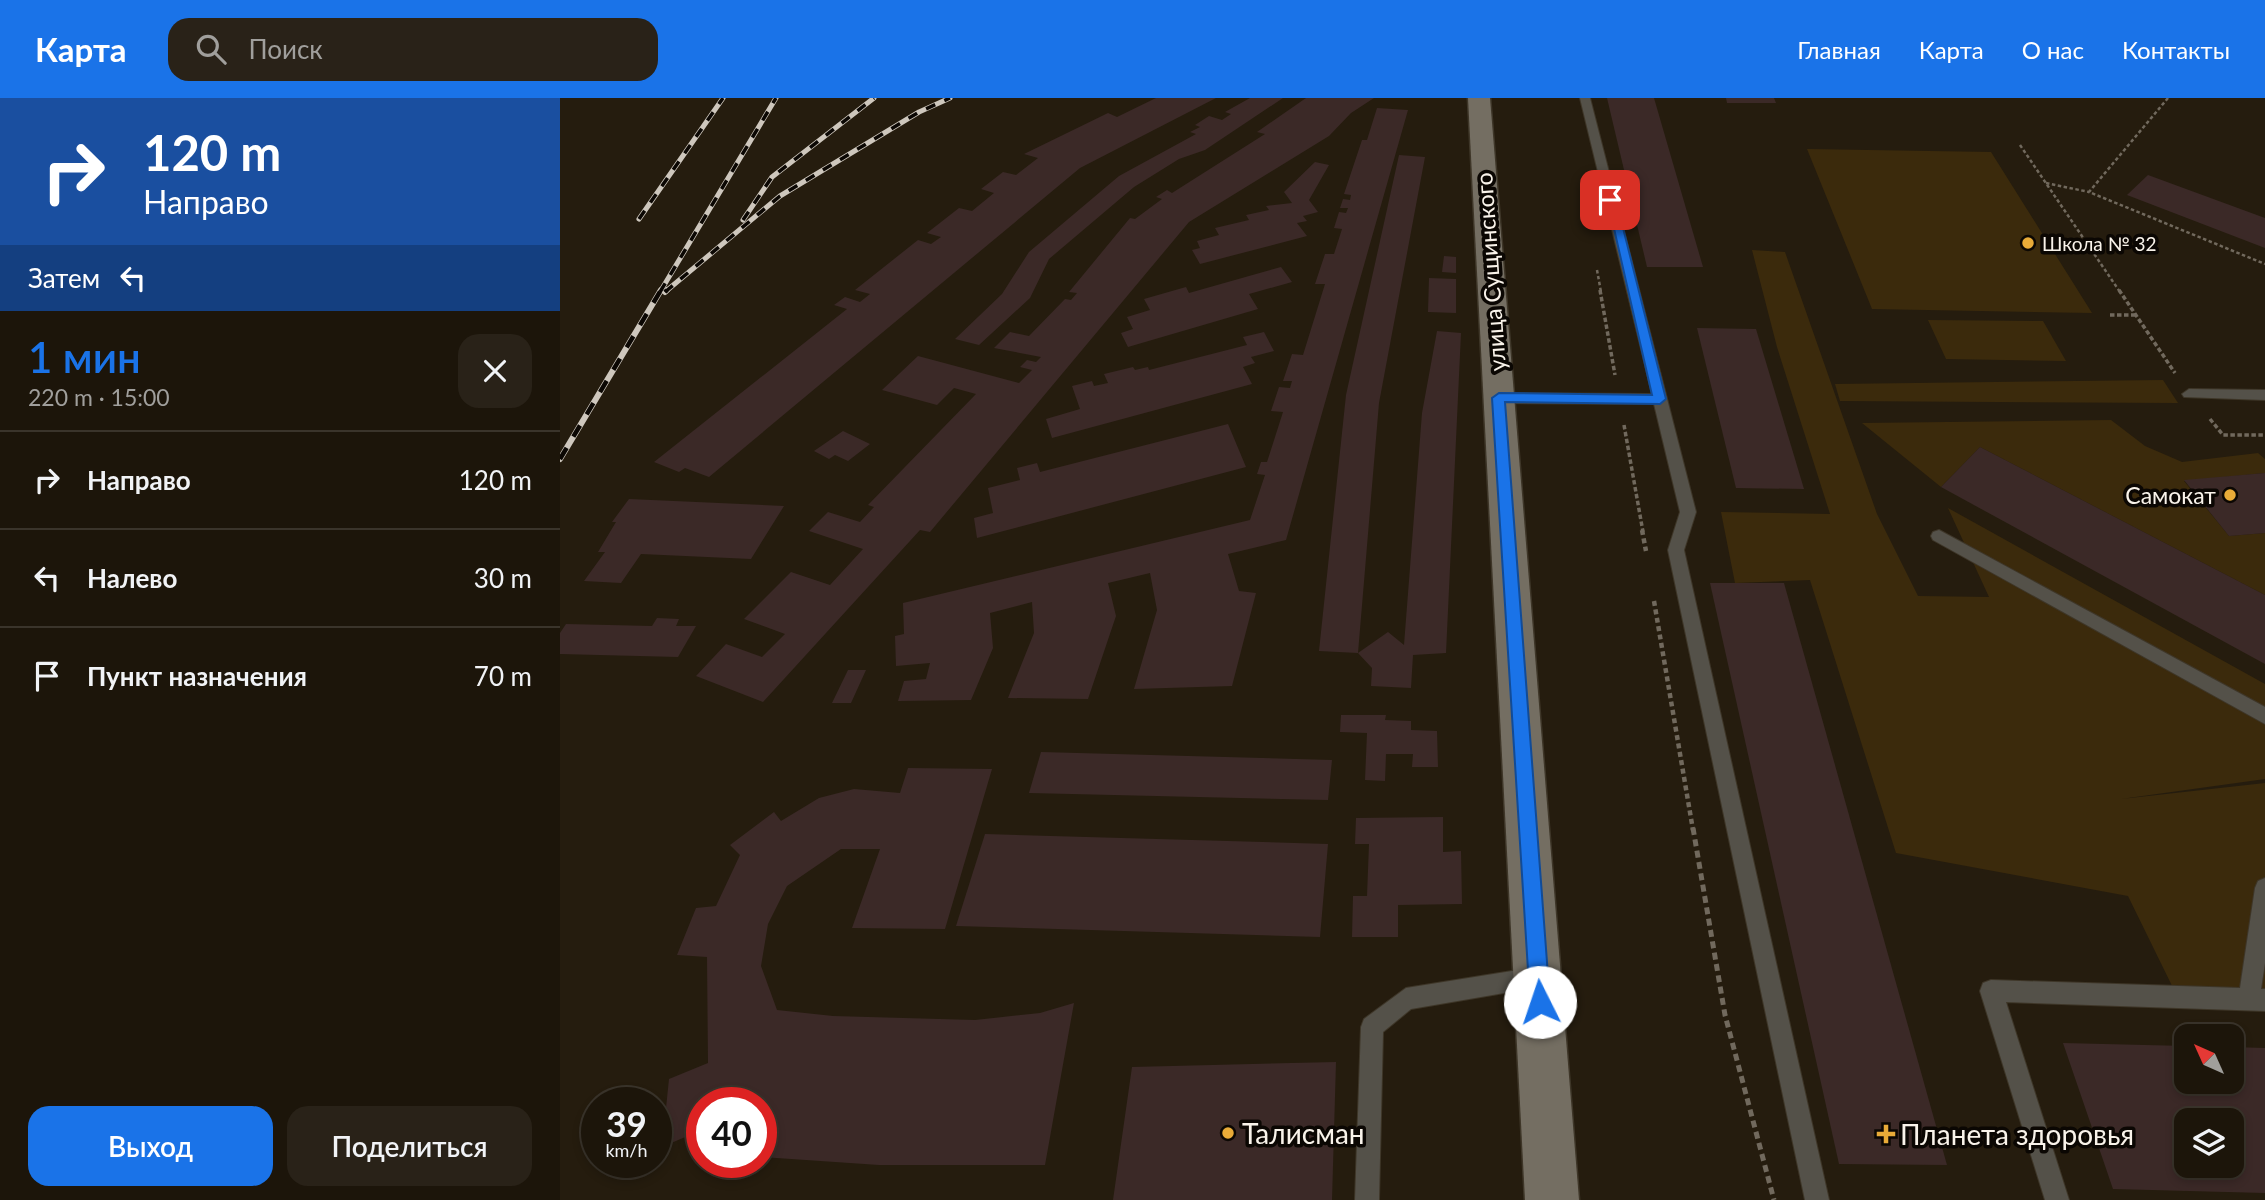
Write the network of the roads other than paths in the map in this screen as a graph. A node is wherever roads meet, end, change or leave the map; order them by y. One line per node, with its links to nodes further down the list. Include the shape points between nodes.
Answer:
1 (1479, 98): 5 (street, улица Сущинского)
2 (1585, 98): 6 (lane)
3 (2189, 394): 4 (lane)
4 (2265, 394)
5 (1499, 398): 6 (lane); 10 (street, улица Сущинского)
6 (1660, 399): 14 (lane, via 1688,512 1676,550)
7 (1939, 536): 8 (lane)
8 (2265, 716)
9 (2265, 888): 11 (lane)
10 (1538, 978): 12 (lane, via 1406,999 1372,1027); 13 (street, улица Сущинского)
11 (2257, 999): 15 (lane, via 1991,990)
12 (1367, 1200)
13 (1552, 1200)
14 (1817, 1200)
15 (2057, 1200)

